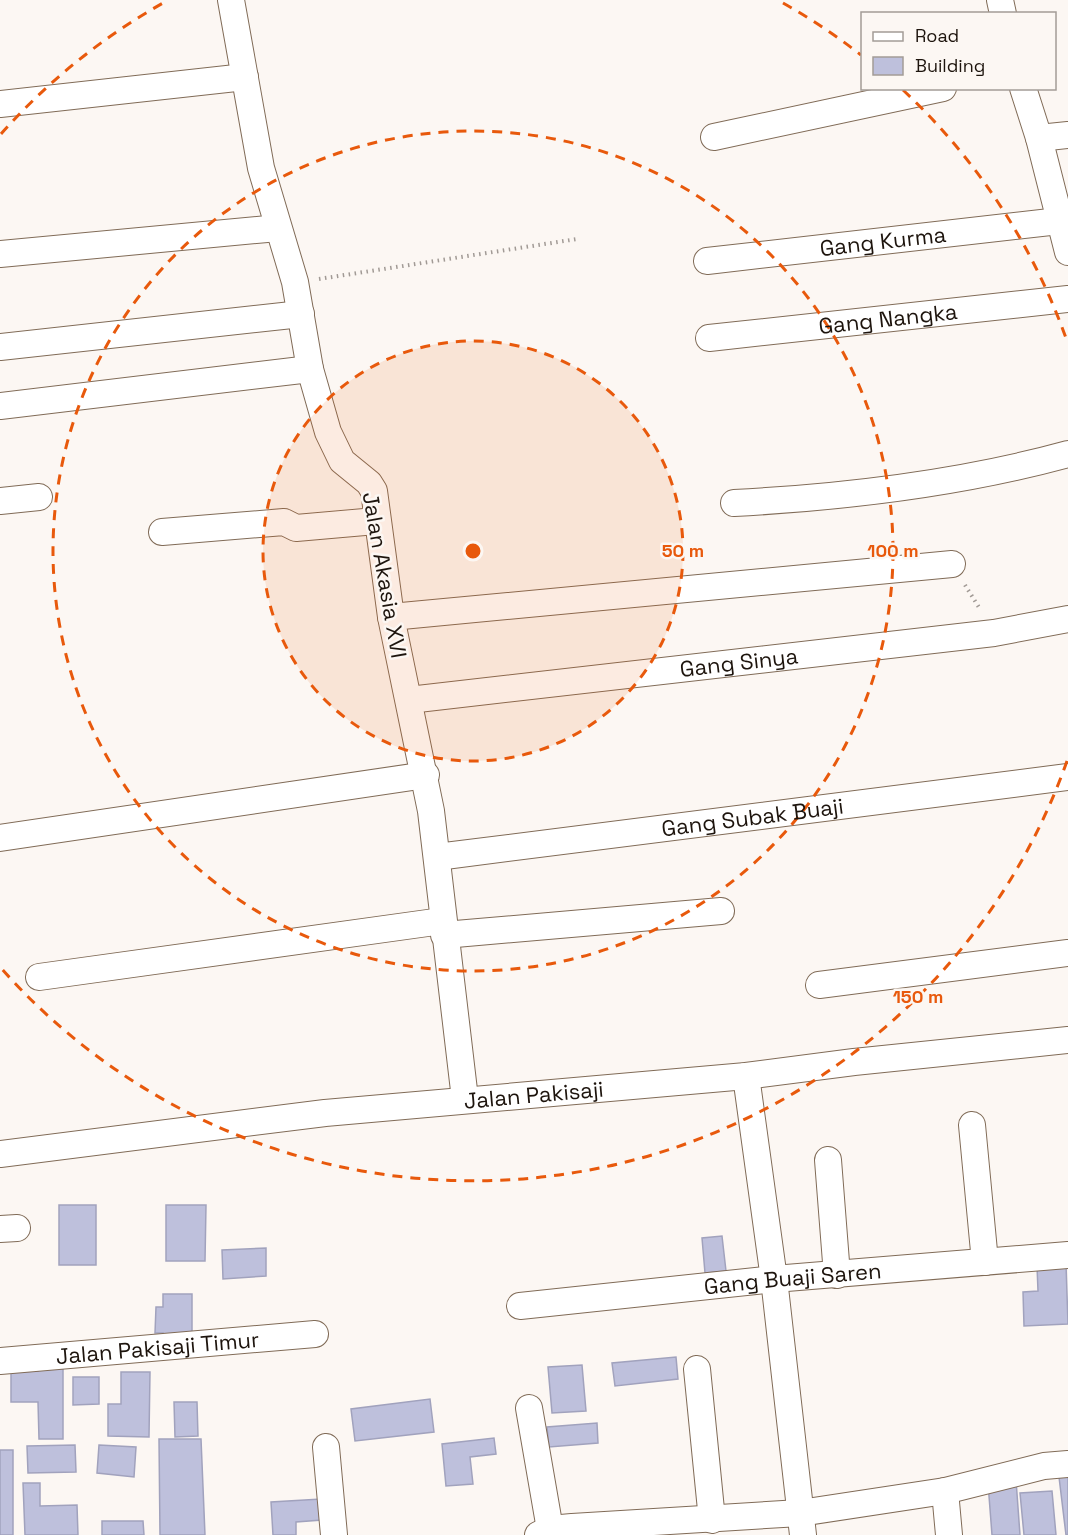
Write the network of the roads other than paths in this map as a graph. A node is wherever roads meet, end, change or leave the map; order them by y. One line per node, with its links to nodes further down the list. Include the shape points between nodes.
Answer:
1 (231, 0): 2 (street, Jalan Akasia XVI)
2 (245, 77): 5 (street); 10 (street, Jalan Akasia XVI, via 261,168)
3 (934, 90): 7 (street)
4 (1024, 90): 8 (street)
5 (0, 104)
6 (1068, 135): 8 (street)
7 (714, 137)
8 (1039, 138): 9 (street)
9 (1059, 221): 11 (street); 13 (street, Gang Kurma)
10 (278, 228): 12 (street); 15 (street, Jalan Akasia XVI)
11 (1068, 252)
12 (0, 254)
13 (707, 261)
14 (1068, 299): 16 (street, Gang Nangka)
15 (301, 314): 17 (street); 18 (street, Jalan Akasia XVI)
16 (708, 338)
17 (0, 347)
18 (310, 369): 19 (street); 24 (street, Jalan Akasia XVI, via 338,454 374,490)
19 (0, 406)
20 (1068, 454): 23 (street, via 923,485)
21 (39, 496): 22 (street)
22 (0, 501)
23 (734, 503)
24 (376, 521): 25 (street, via 297,528 284,522); 27 (street, Jalan Akasia XVI)
25 (162, 532)
26 (952, 564): 27 (street)
27 (391, 617): 29 (street, Jalan Akasia XVI)
28 (1068, 619): 29 (street, Gang Sinya, via 994,633)
29 (409, 700): 30 (street, Jalan Akasia XVI)
30 (426, 775): 32 (street); 33 (street, Jalan Akasia XVI)
31 (1068, 777): 33 (street, Gang Subak Buaji)
32 (0, 838)
33 (437, 857): 35 (street, Jalan Akasia XVI)
34 (721, 911): 35 (street)
35 (443, 928): 37 (street); 41 (street, Jalan Akasia XVI)
36 (1068, 953): 38 (street)
37 (39, 977)
38 (819, 985)
39 (1068, 1040): 40 (street, Jalan Pakisaji)
40 (746, 1076): 41 (street, Jalan Pakisaji); 48 (street)
41 (465, 1099): 43 (street, Jalan Pakisaji)
42 (972, 1125): 46 (street)
43 (0, 1154)
44 (828, 1160): 47 (street)
45 (1068, 1255): 46 (street, Gang Buaji Saren)
46 (985, 1262): 47 (street, Gang Buaji Saren)
47 (837, 1275): 48 (street, Gang Buaji Saren)
48 (774, 1279): 49 (street, Gang Buaji Saren); 57 (street)
49 (520, 1306)
50 (315, 1334): 51 (street, Jalan Pakisaji Timur)
51 (0, 1361)
52 (697, 1369): 58 (street)
53 (529, 1408): 59 (street)
54 (326, 1447): 60 (street)
55 (1068, 1464): 56 (street, via 1044,1466)
56 (945, 1491): 57 (street); 61 (street)
57 (801, 1524): 58 (street)
58 (715, 1525): 59 (street)
59 (546, 1533)
60 (334, 1535)
61 (949, 1535)

